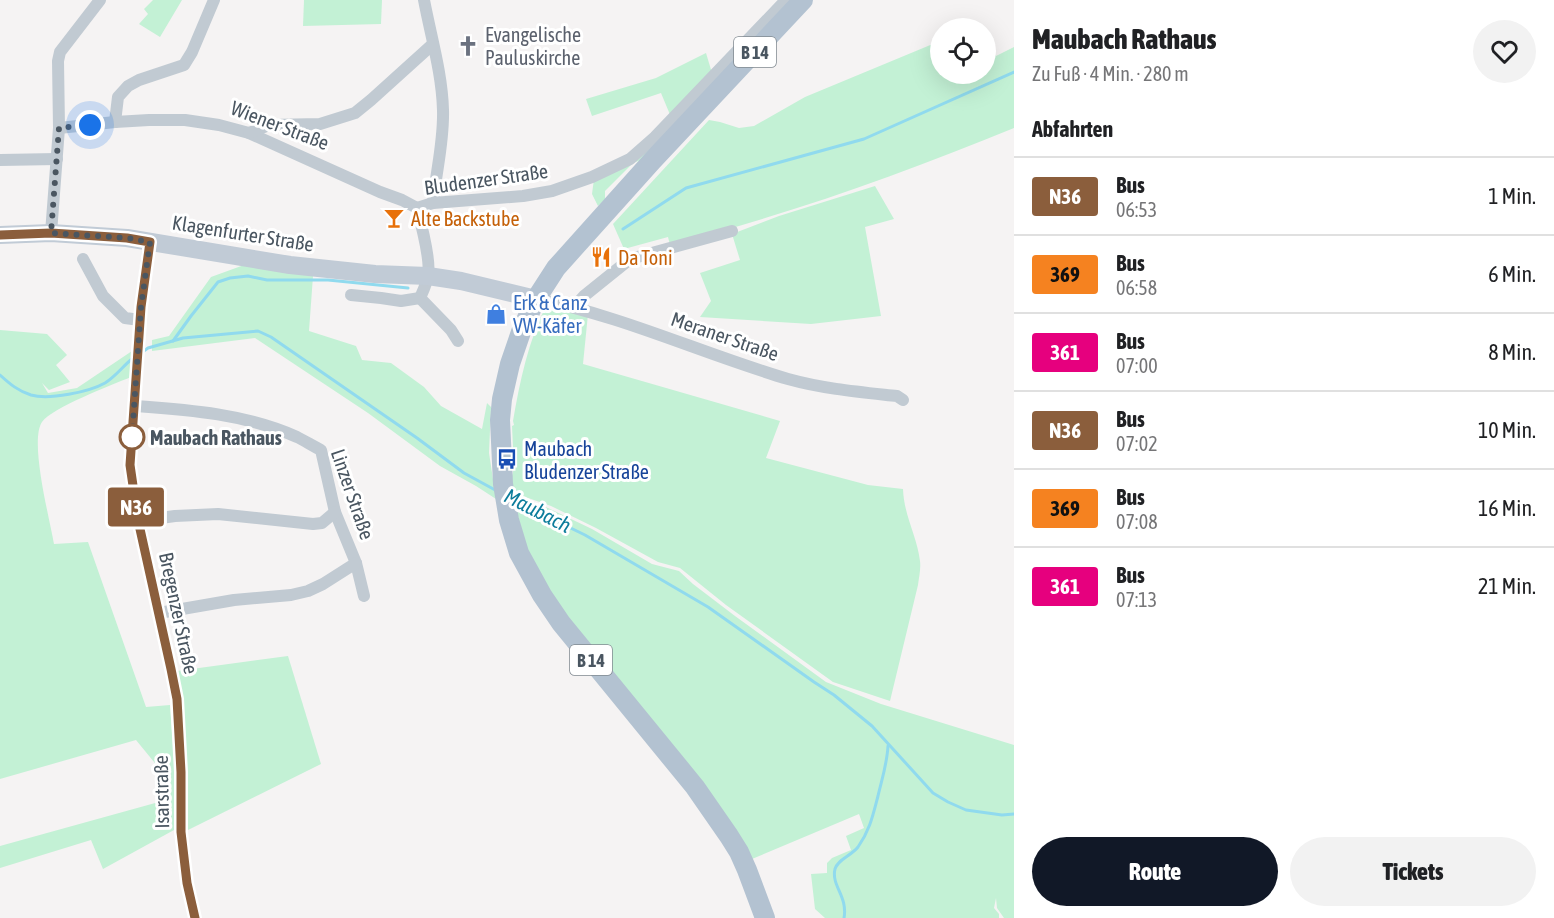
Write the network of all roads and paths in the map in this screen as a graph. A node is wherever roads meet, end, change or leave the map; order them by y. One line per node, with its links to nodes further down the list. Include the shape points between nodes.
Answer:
1 (100, 0): 8 (street, via 60,52)
2 (214, 0): 7 (street, via 184,65 128,86 118,97)
3 (424, 0): 6 (street)
4 (786, 0): 12 (street, Bludenzer Straße, via 630,159 552,191)
5 (803, 0): 22 (main road, B 14, via 579,241)
6 (433, 44): 9 (street, via 355,112 320,124 269,125); 12 (street, via 443,112)
7 (115, 122): 8 (street, Wiener Straße); 9 (street, Wiener Straße, via 186,120)
8 (59, 128): 10 (street)
9 (249, 133): 13 (street, Wiener Straße)
10 (57, 159): 11 (street); 15 (street)
11 (0, 160)
12 (433, 203): 13 (street, Bludenzer Straße)
13 (417, 208): 19 (street)
14 (732, 231): 23 (street, via 630,259)
15 (51, 233): 16 (street); 17 (street, Klagenfurter Straße)
16 (0, 236)
17 (150, 242): 19 (street, Klagenfurter Straße, via 290,265); 24 (street, Bregenzer Straße)
18 (83, 259): 24 (street, via 102,296 125,318)
19 (428, 276): 21 (street); 22 (street)
20 (351, 295): 21 (street, via 401,301)
21 (420, 298): 25 (street)
22 (536, 298): 23 (street, Meraner Straße); 35 (main road, B 14, via 510,364 500,420 503,484 514,540 561,623 695,787 729,836)
23 (574, 306): 26 (street, Meraner Straße, via 789,379)
24 (140, 320): 27 (street, Bregenzer Straße)
25 (458, 341)
26 (903, 400)
27 (135, 406): 28 (street, Linzer Straße, via 222,415 296,436 321,450); 29 (street, Bregenzer Straße, via 130,465)
28 (336, 512): 29 (street, via 322,523 313,524 219,514); 30 (street, Linzer Straße)
29 (138, 520): 32 (street, Bregenzer Straße)
30 (356, 563): 31 (street, Linzer Straße); 32 (street, via 308,591)
31 (364, 596)
32 (159, 613): 33 (street, Bregenzer Straße)
33 (177, 699): 34 (street, Isarstraße, via 181,832)
34 (195, 918)
35 (765, 918)

